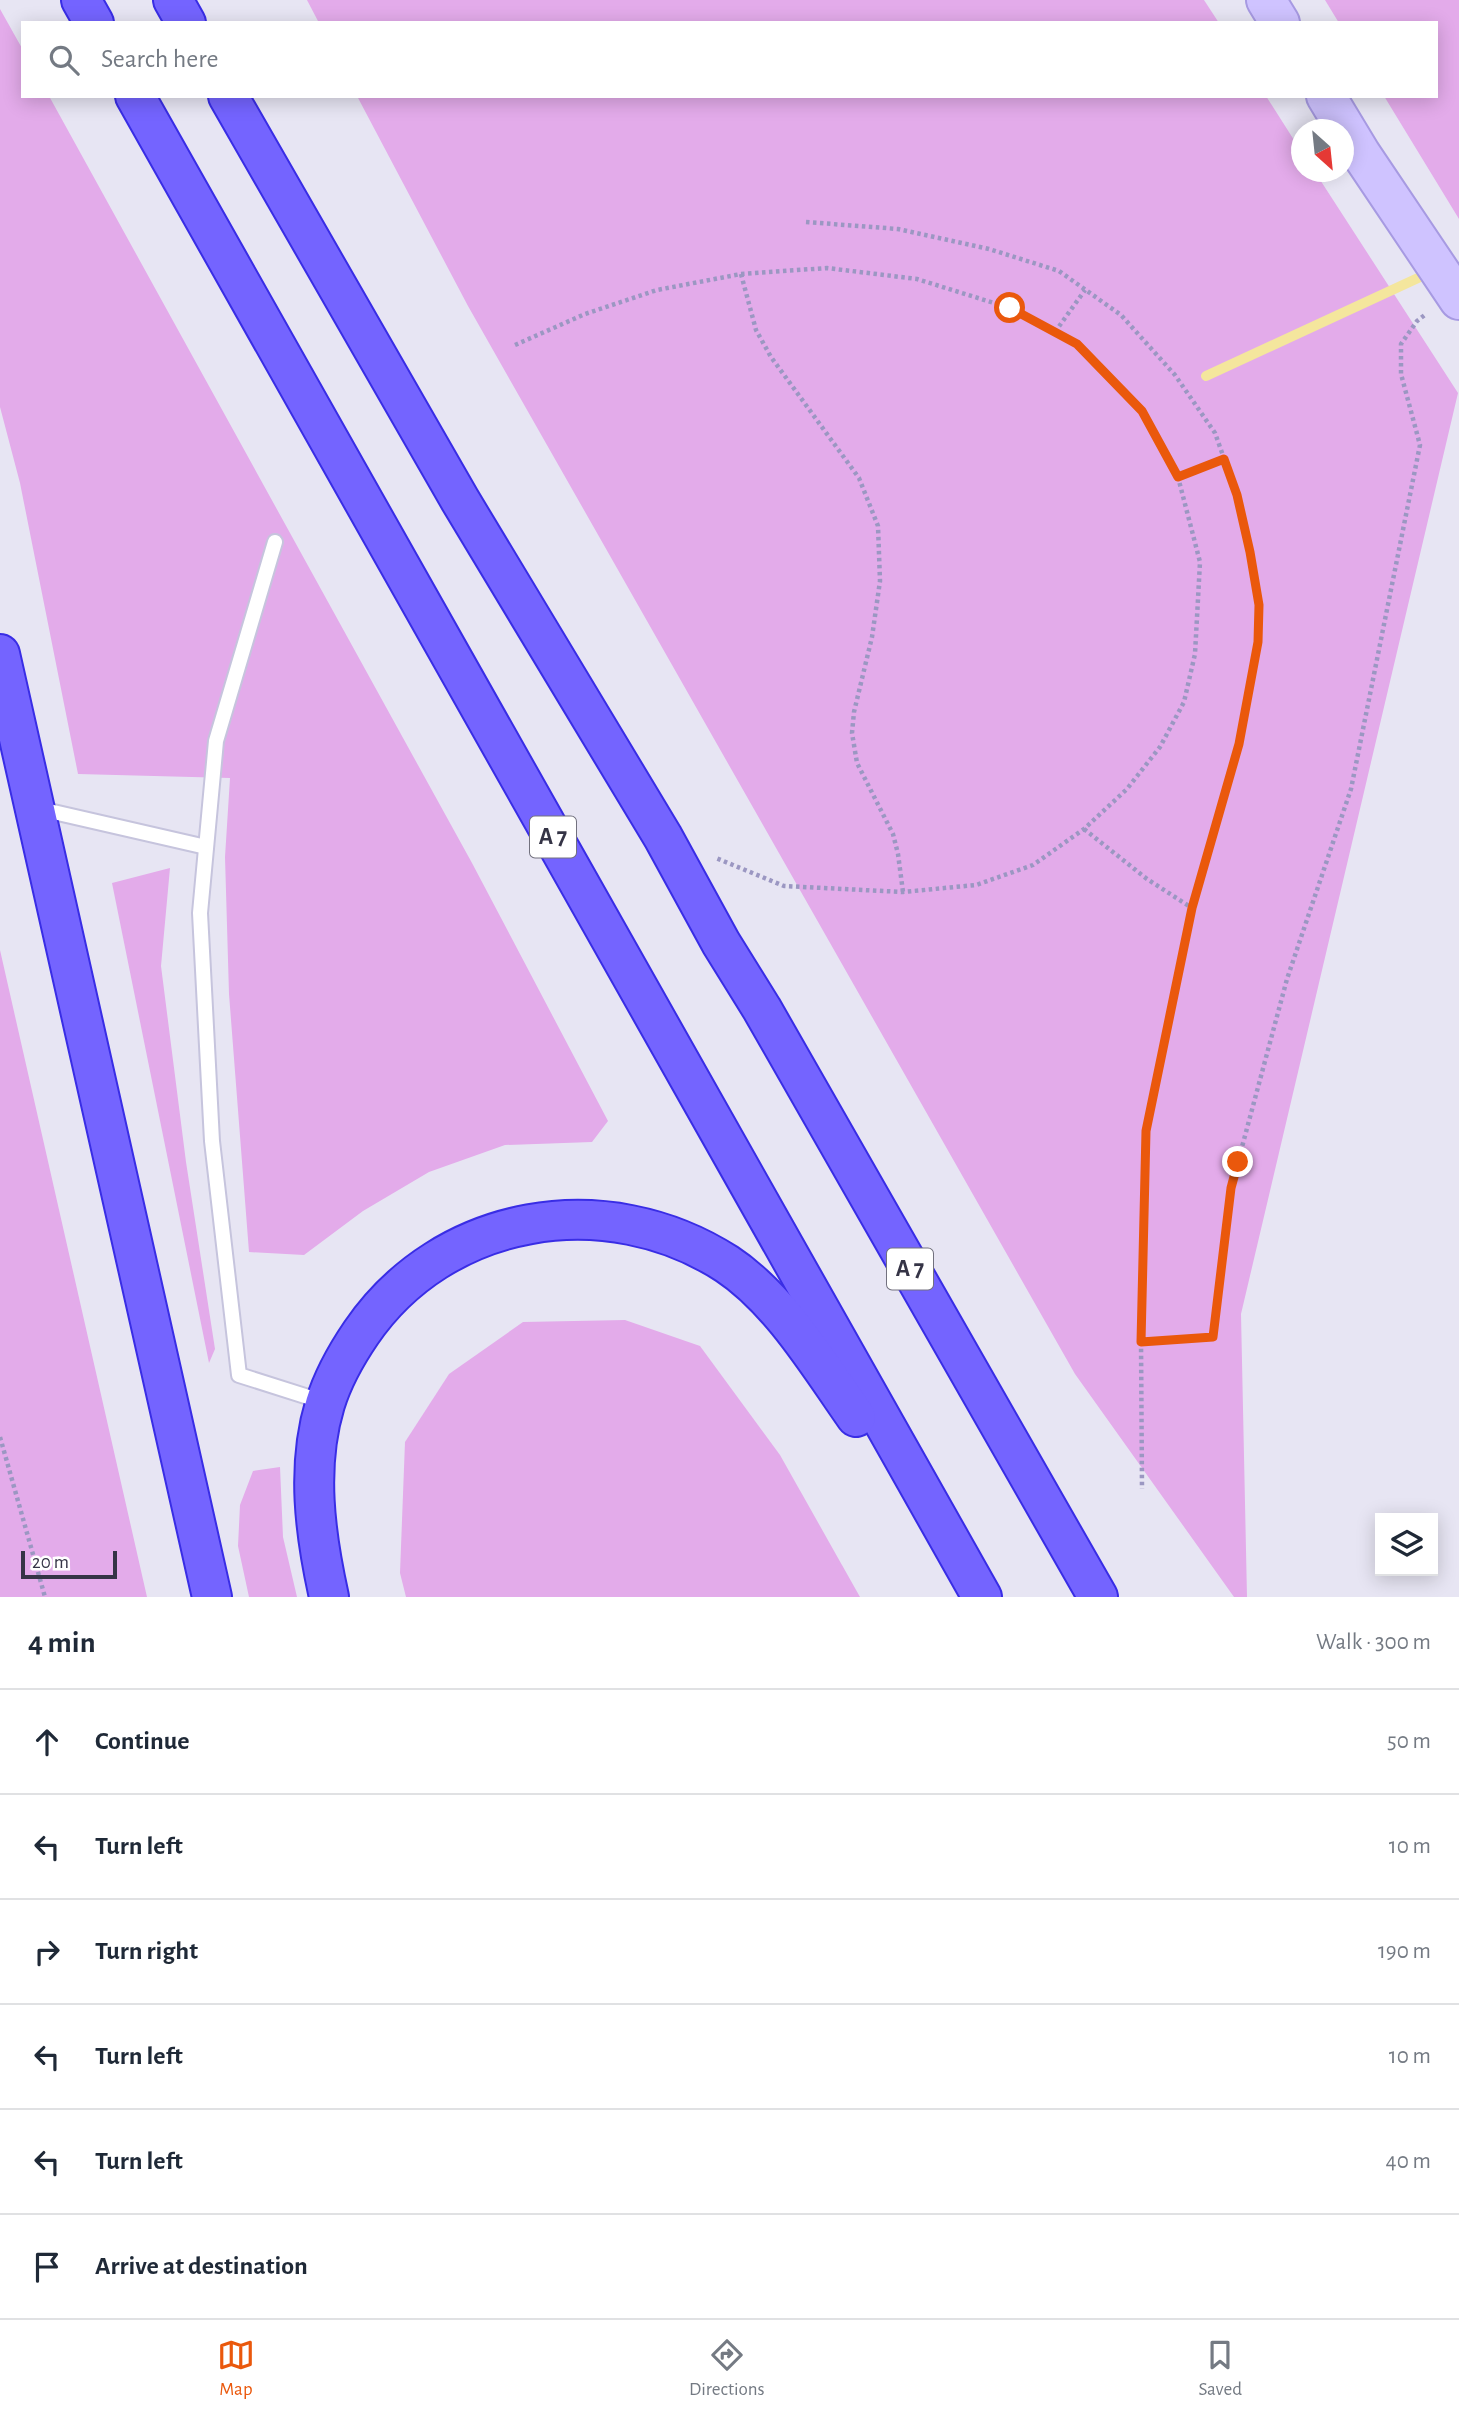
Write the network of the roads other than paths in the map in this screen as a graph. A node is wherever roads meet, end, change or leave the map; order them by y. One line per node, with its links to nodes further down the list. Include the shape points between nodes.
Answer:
1 (81, 0): 4 (highway)
2 (173, 0): 5 (highway)
3 (1266, 0): 6 (main road)
4 (93, 21)
5 (185, 21)
6 (1279, 21)
7 (136, 98): 16 (highway, A 7)
8 (229, 98): 19 (highway, A 7, via 453,488 663,837)
9 (1327, 98): 10 (main road)
10 (1456, 296)
11 (275, 542): 14 (lane, via 216,741)
12 (0, 654): 13 (highway)
13 (35, 808): 14 (lane); 17 (highway)
14 (206, 847): 15 (lane, via 200,913 212,1141 239,1375)
15 (325, 1403): 16 (highway, via 345,1357 372,1317 407,1281 447,1253 492,1233 540,1221 589,1219 638,1225 685,1241 728,1265 765,1297 812,1354); 18 (highway, via 315,1451 314,1500)
16 (977, 1588)
17 (212, 1597)
18 (329, 1597)
19 (1098, 1597)

